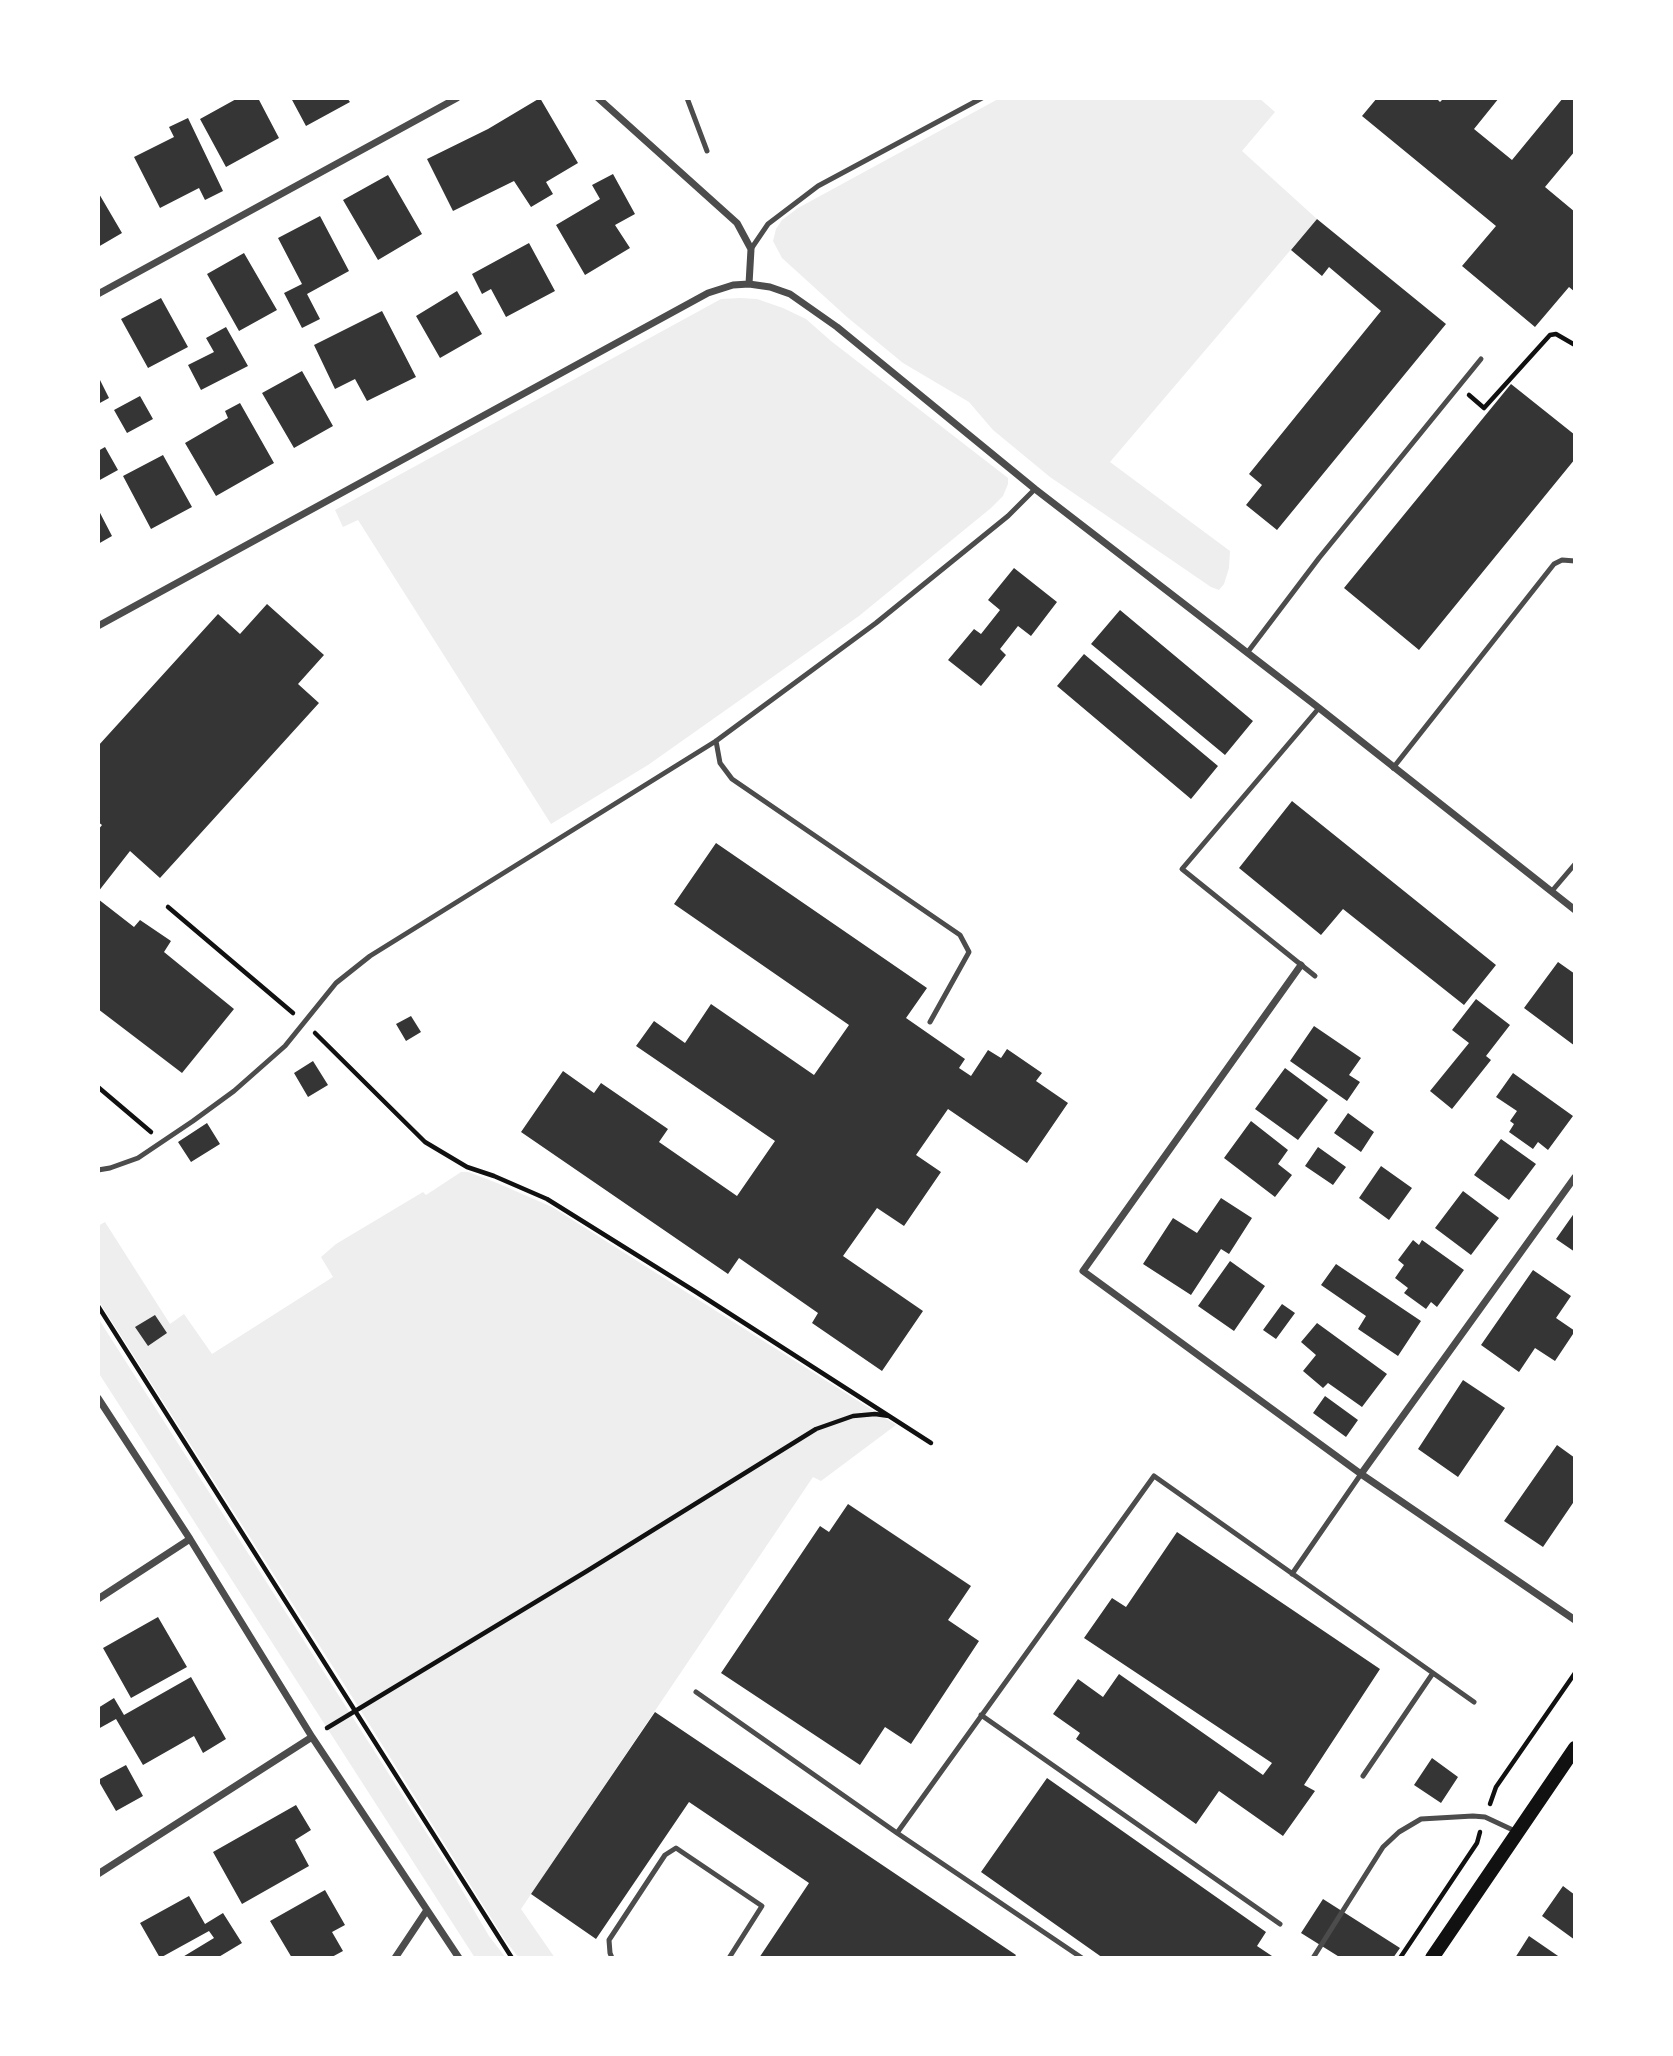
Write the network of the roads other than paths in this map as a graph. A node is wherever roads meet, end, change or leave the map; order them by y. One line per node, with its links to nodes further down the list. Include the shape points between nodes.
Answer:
1 (457, 98): 8 (street)
2 (598, 98): 6 (street, via 737,223)
3 (687, 98): 5 (lane)
4 (982, 98): 6 (lane, via 818,186 768,223)
5 (707, 151)
6 (751, 249): 7 (street)
7 (749, 284): 10 (street, via 790,294 837,327); 12 (street, via 708,293)
8 (98, 294)
9 (1481, 359): 13 (lane)
10 (1035, 489): 13 (street); 15 (lane, via 876,623)
11 (1575, 561): 16 (lane, via 1554,564)
12 (98, 626)
13 (1247, 653): 14 (street)
14 (1318, 708): 16 (street); 20 (lane, via 1182,869)
15 (716, 741): 22 (lane, via 719,763 732,779 960,935 969,952); 23 (lane, via 370,956 336,983 285,1046 234,1091 138,1158)
16 (1393, 768): 18 (street)
17 (1575, 864): 18 (lane)
18 (1552, 891): 19 (street)
19 (1575, 910)
20 (1301, 965): 21 (lane); 26 (street, via 1083,1271)
21 (1315, 976)
22 (930, 1022)
23 (98, 1170)
24 (1575, 1178): 26 (street)
25 (98, 1398): 27 (street)
26 (1361, 1474): 28 (lane); 30 (street)
27 (190, 1539): 29 (street); 35 (street)
28 (1292, 1574): 31 (lane); 34 (lane, via 1154,1476)
29 (98, 1599)
30 (1575, 1620)
31 (1433, 1673): 33 (lane); 37 (lane)
32 (696, 1692): 38 (lane)
33 (1474, 1702)
34 (981, 1715): 38 (lane); 42 (lane)
35 (312, 1737): 40 (street); 41 (street)
36 (1575, 1748): 39 (main road)
37 (1363, 1776)
38 (897, 1833): 47 (lane)
39 (1518, 1833): 48 (lane, via 1474,1816 1421,1819 1399,1832 1383,1847); 49 (main road)
40 (98, 1874)
41 (427, 1910): 43 (street); 44 (street)
42 (1280, 1924)
43 (395, 1958)
44 (459, 1958)
45 (612, 1958): 46 (lane, via 610,1940 665,1855 676,1847 762,1906)
46 (729, 1958)
47 (1082, 1958)
48 (1313, 1958)
49 (1432, 1958)

